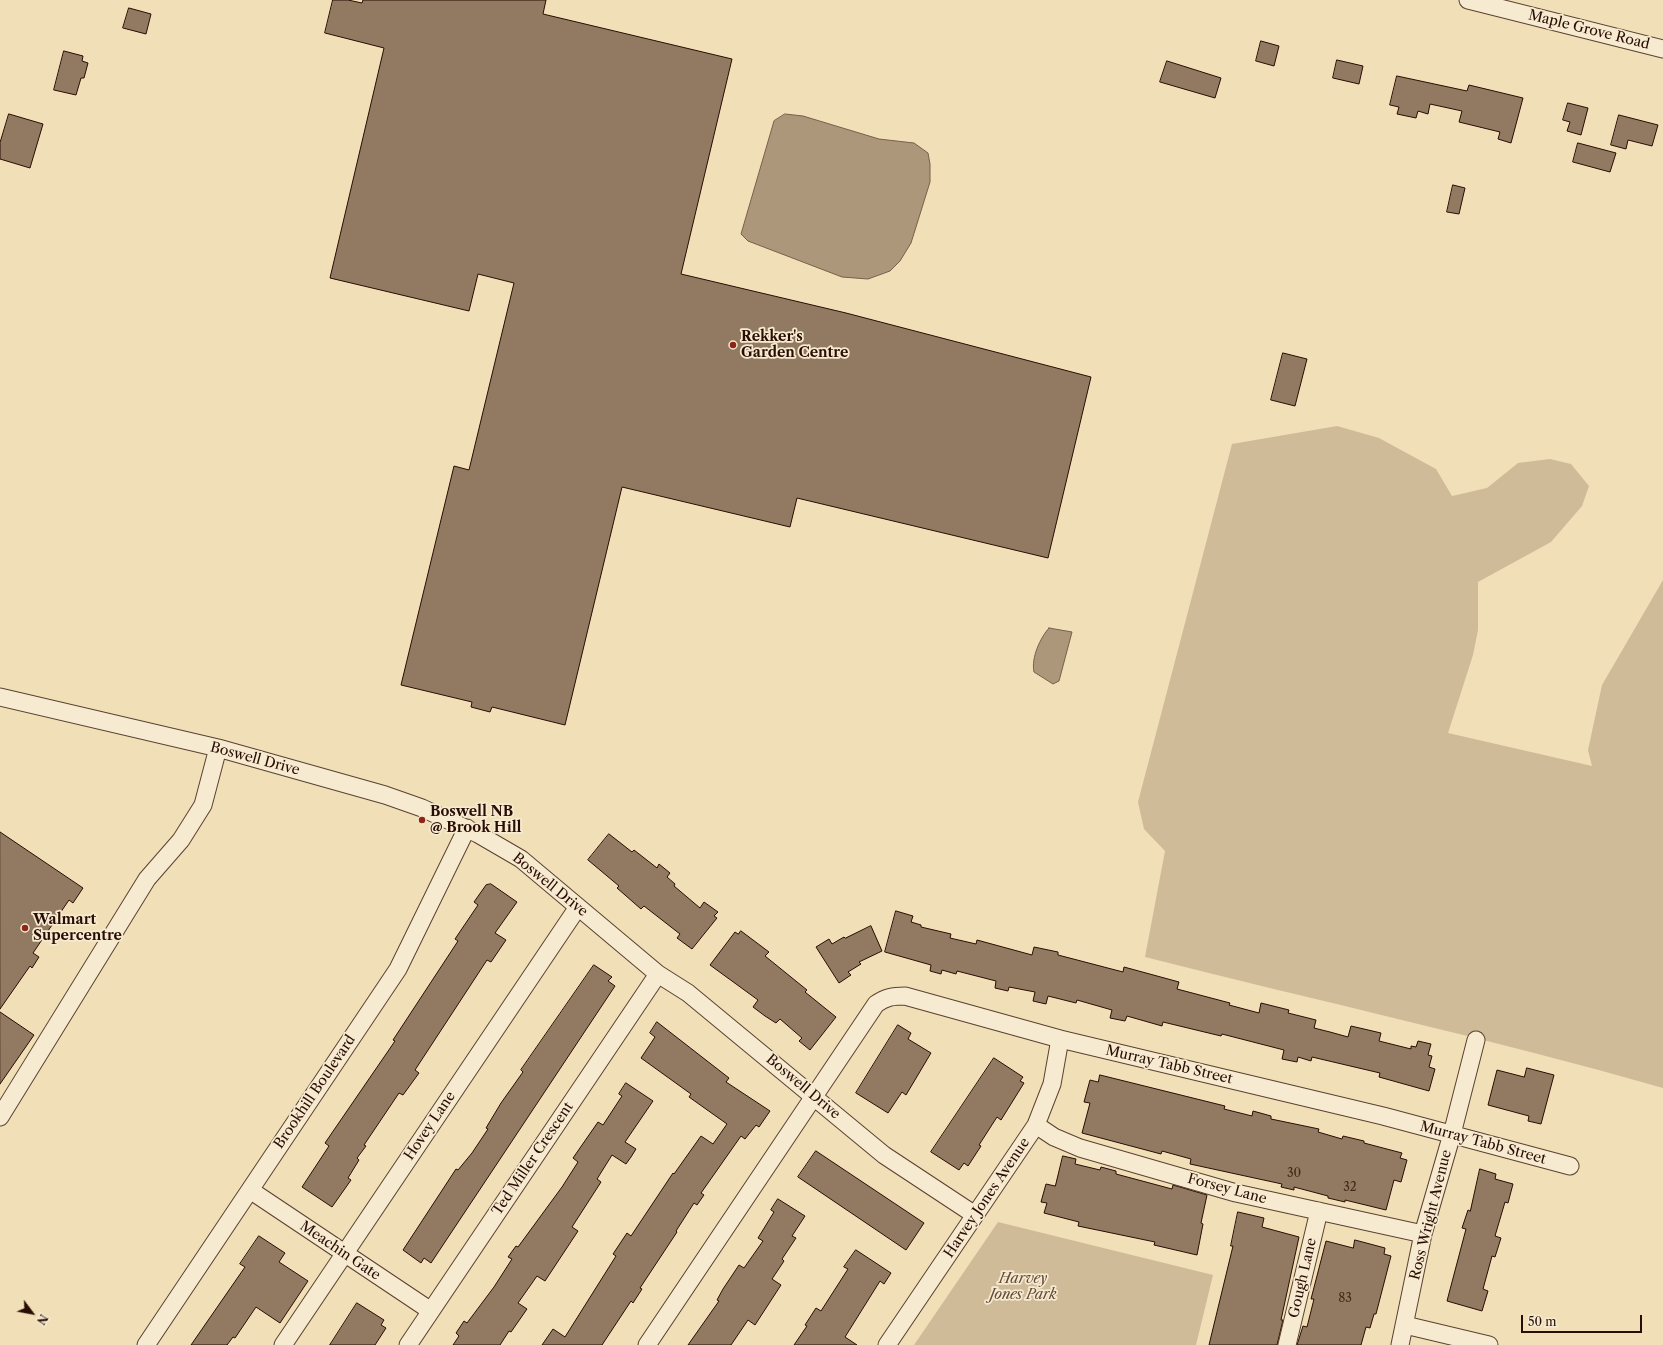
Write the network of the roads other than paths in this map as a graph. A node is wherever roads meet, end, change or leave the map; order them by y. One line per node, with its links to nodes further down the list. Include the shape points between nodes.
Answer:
1 (1468, 0): 2 (street, Maple Grove Road)
2 (1663, 49)
3 (0, 697): 4 (street, Boswell Drive)
4 (218, 748): 5 (street, Boswell Drive, via 385,795); 11 (street, via 203,805 181,840 147,879)
5 (467, 828): 6 (street, Boswell Drive, via 521,859); 15 (street, Brookhill Boulevard, via 398,969)
6 (578, 906): 7 (street, Boswell Drive); 19 (street, Hovey Lane)
7 (658, 974): 10 (street, Boswell Drive, via 688,993); 20 (street, Ted Miller Crescent)
8 (1060, 1039): 10 (street, Murray Tabb Street, via 905,996 893,996 876,1004); 12 (street, Harvey Jones Avenue, via 1052,1084); 13 (street, Murray Tabb Street)
9 (1476, 1040): 13 (street, Ross Wright Avenue)
10 (814, 1096): 17 (street, Boswell Drive, via 884,1155); 25 (street)
11 (0, 1117)
12 (1036, 1125): 16 (street, Forsey Lane, via 1054,1137 1080,1148 1236,1193); 17 (street, Harvey Jones Avenue)
13 (1452, 1134): 14 (street, Murray Tabb Street); 18 (street, Ross Wright Avenue)
14 (1570, 1166)
15 (250, 1190): 19 (street, Meachin Gate); 22 (street, Brookhill Boulevard)
16 (1319, 1211): 18 (street, Forsey Lane); 27 (street, Gough Lane)
17 (975, 1215): 26 (street, Harvey Jones Avenue)
18 (1424, 1234): 21 (street, Ross Wright Avenue)
19 (344, 1254): 20 (street, Meachin Gate); 23 (street, Hovey Lane)
20 (431, 1311): 24 (street, Ted Miller Crescent)
21 (1405, 1325): 28 (street, Ross Wright Avenue); 29 (street)
22 (146, 1345)
23 (283, 1345)
24 (408, 1345)
25 (647, 1345)
26 (887, 1345)
27 (1287, 1345)
28 (1400, 1345)
29 (1489, 1345)

